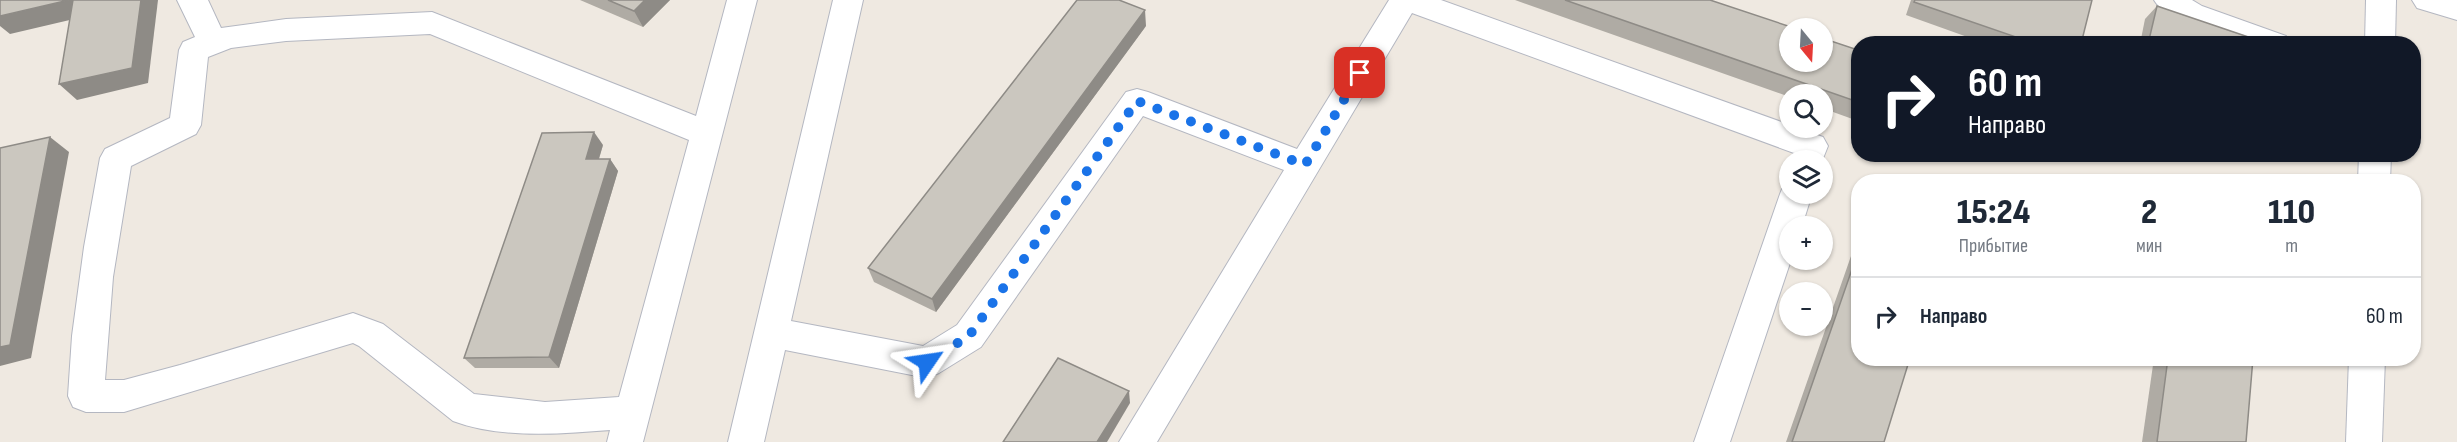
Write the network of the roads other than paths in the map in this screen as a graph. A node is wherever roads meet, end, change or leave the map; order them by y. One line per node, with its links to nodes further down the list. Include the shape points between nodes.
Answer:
1 (192, 0): 11 (street)
2 (741, 0): 12 (street)
3 (848, 0): 16 (street)
4 (1406, 0): 13 (street, via 1812,147); 14 (street)
5 (2169, 0): 9 (street, via 2191,14)
6 (2381, 0): 10 (street)
7 (2427, 0): 8 (street)
8 (2457, 9)
9 (2253, 36)
10 (2380, 36)
11 (212, 43): 12 (street, via 228,37 286,30 432,23); 18 (street, via 194,50 185,125 116,158 97,276 86,396 124,396 353,328 371,335 466,409)
12 (706, 133): 18 (street)
13 (1811, 150)
14 (1305, 165): 16 (street, via 1137,101 969,336 927,362); 20 (street)
15 (1793, 204): 21 (street)
16 (771, 332): 19 (street)
17 (2367, 366): 22 (street)
18 (629, 427)
19 (746, 442)
20 (1137, 442)
21 (1712, 442)
22 (2364, 442)

